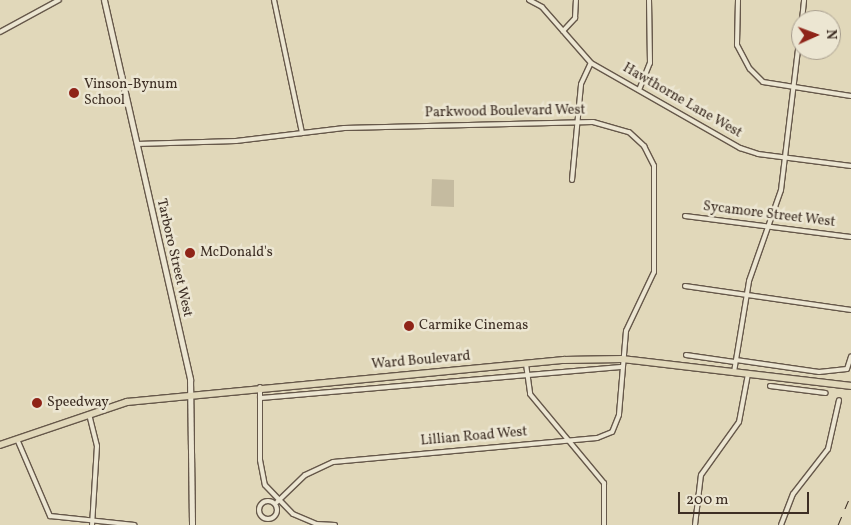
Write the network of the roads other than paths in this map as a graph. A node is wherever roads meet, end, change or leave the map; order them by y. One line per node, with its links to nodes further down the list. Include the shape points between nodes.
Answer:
1 (59, 0): 9 (street)
2 (104, 0): 17 (main road, Tarboro Street West)
3 (274, 0): 16 (street)
4 (530, 0): 8 (street, Hawthorne Lane West)
5 (576, 0): 8 (street, via 575,18)
6 (649, 0): 13 (street, via 650,63)
7 (738, 0): 12 (street, via 738,45 744,61 763,82)
8 (563, 31): 11 (street, Hawthorne Lane West)
9 (0, 32)
10 (797, 60): 12 (street)
11 (591, 63): 13 (street, Hawthorne Lane West); 15 (street, via 581,84)
12 (793, 89): 14 (street); 18 (street)
13 (639, 90): 18 (street, Hawthorne Lane West, via 740,148)
14 (851, 96)
15 (580, 123): 16 (street, Parkwood Boulevard West, via 384,126); 20 (street); 29 (street, Parkwood Boulevard West, via 611,124 629,132 647,151 656,175 654,272 626,331)
16 (302, 133): 17 (street, Parkwood Boulevard West, via 236,141)
17 (137, 144): 41 (main road, Tarboro Street West)
18 (785, 159): 19 (street, Hawthorne Lane West); 22 (street)
19 (851, 166)
20 (572, 180)
21 (685, 216): 22 (street, Sycamore Street West)
22 (769, 226): 23 (street, Sycamore Street West); 25 (street)
23 (851, 237)
24 (685, 286): 25 (street)
25 (747, 294): 26 (street); 30 (street)
26 (851, 310)
27 (686, 355): 30 (street)
28 (851, 357): 30 (street, via 847,369 820,372)
29 (622, 359): 31 (main road, Ward Boulevard); 32 (street, Lillian Road West); 33 (main road, Ward Boulevard)
30 (736, 361): 33 (street)
31 (526, 364): 34 (street); 39 (main road, Ward Boulevard)
32 (622, 367): 34 (street); 47 (street, Lillian Road West, via 614,428 605,436)
33 (734, 372): 35 (main road, Ward Boulevard)
34 (527, 373): 43 (street); 47 (street, via 530,394)
35 (748, 374): 36 (main road, Ward Boulevard); 56 (street, via 739,422 701,475)
36 (792, 379): 38 (main road, Ward Boulevard); 40 (street)
37 (770, 386): 40 (street)
38 (851, 386)
39 (260, 388): 41 (main road, Ward Boulevard); 43 (street)
40 (791, 389): 42 (street)
41 (191, 393): 45 (main road, Ward Boulevard); 53 (main road, Tarboro Street West)
42 (826, 394)
43 (260, 398): 49 (street, via 260,467)
44 (839, 400): 57 (street, via 828,449 793,494)
45 (88, 413): 46 (main road, Ward Boulevard); 50 (street, via 97,446)
46 (17, 439): 48 (main road, Ward Boulevard); 50 (street, via 47,514)
47 (571, 440): 49 (street, Lillian Road West, via 333,462 305,475); 55 (street, via 604,483)
48 (0, 445)
49 (277, 502): 49 (street, via 270,518 259,517 258,510 265,501); 51 (street)
50 (92, 523): 52 (street)
51 (316, 524): 54 (street)
52 (135, 525)
53 (192, 525)
54 (335, 525)
55 (604, 525)
56 (695, 525)
57 (781, 525)

